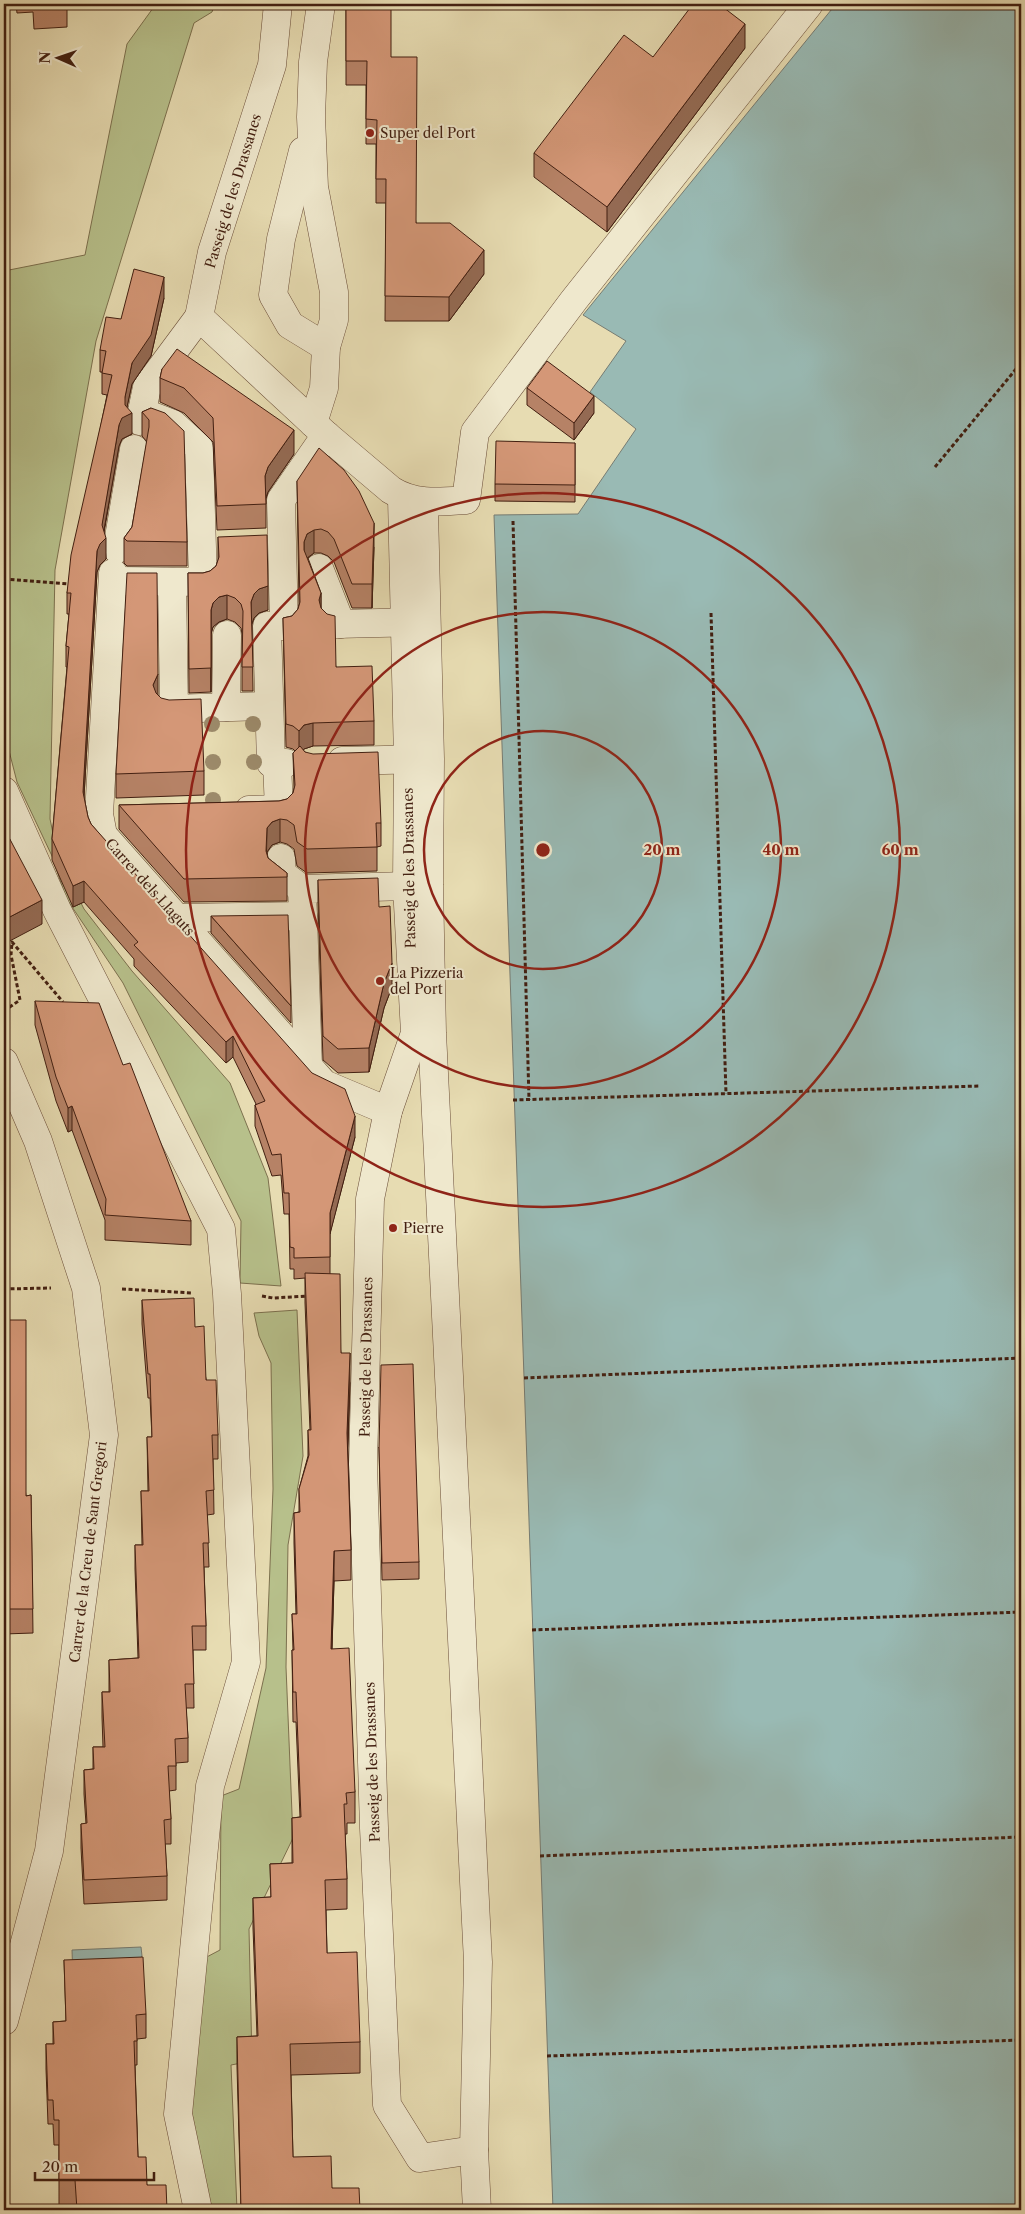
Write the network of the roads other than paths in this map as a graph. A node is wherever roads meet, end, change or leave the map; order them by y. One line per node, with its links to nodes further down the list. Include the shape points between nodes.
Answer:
1 (278, 4): 5 (street, Passeig de les Drassanes, via 272,65 212,252)
2 (321, 4): 4 (street, via 313,62)
3 (809, 4): 9 (street, via 581,292 475,432 466,500)
4 (311, 117): 6 (street, via 314,186 334,292 334,320); 6 (street, via 281,239 274,295 290,325)
5 (199, 317): 7 (street); 12 (street, via 148,387 141,417 173,424 200,448 215,545 203,582)
6 (326, 346): 7 (street)
7 (320, 429): 9 (street); 15 (street, via 282,500 275,546 291,626 267,626)
8 (134, 450): 11 (street, Carrer dels Llaguts)
9 (411, 500): 13 (street, Passeig de les Drassanes, via 424,510)
10 (319, 568): 13 (street, via 338,624)
11 (114, 572): 12 (street); 22 (street, Carrer dels Llaguts, via 117,710)
12 (172, 582): 16 (street, via 171,709)
13 (416, 622): 17 (street, Passeig de les Drassanes)
14 (227, 635): 16 (street)
15 (268, 702): 16 (street); 18 (street, via 271,763)
16 (226, 707)
17 (419, 759): 18 (street); 24 (street, Passeig de les Drassanes); 32 (street, Passeig de les Drassanes, via 429,885 432,1033 478,1962)
18 (292, 763): 20 (street, via 278,814)
19 (4, 791): 33 (street, via 57,910 221,1229 246,1662 210,1786 178,2114)
20 (223, 811)
21 (128, 813): 22 (street)
22 (99, 814): 27 (street, Carrer dels Llaguts, via 103,835)
23 (281, 858): 25 (street, via 282,874)
24 (407, 886): 25 (street); 30 (street, Passeig de les Drassanes, via 415,1033)
25 (302, 889): 26 (street)
26 (303, 916): 27 (street); 29 (street)
27 (178, 918): 29 (street, Carrer dels Llaguts)
28 (4, 1062): 31 (street, Carrer de la Creu de Sant Gregori, via 38,1141 86,1288 104,1436 49,1851)
29 (308, 1066): 30 (street, Carrer dels Llaguts, via 324,1084)
30 (388, 1111): 32 (street, Passeig de les Drassanes, via 370,1198 363,1464 374,1828 387,2105 420,2158)
31 (4, 2021)
32 (474, 2150): 34 (street, Passeig de les Drassanes)
33 (198, 2210)
34 (477, 2210)

